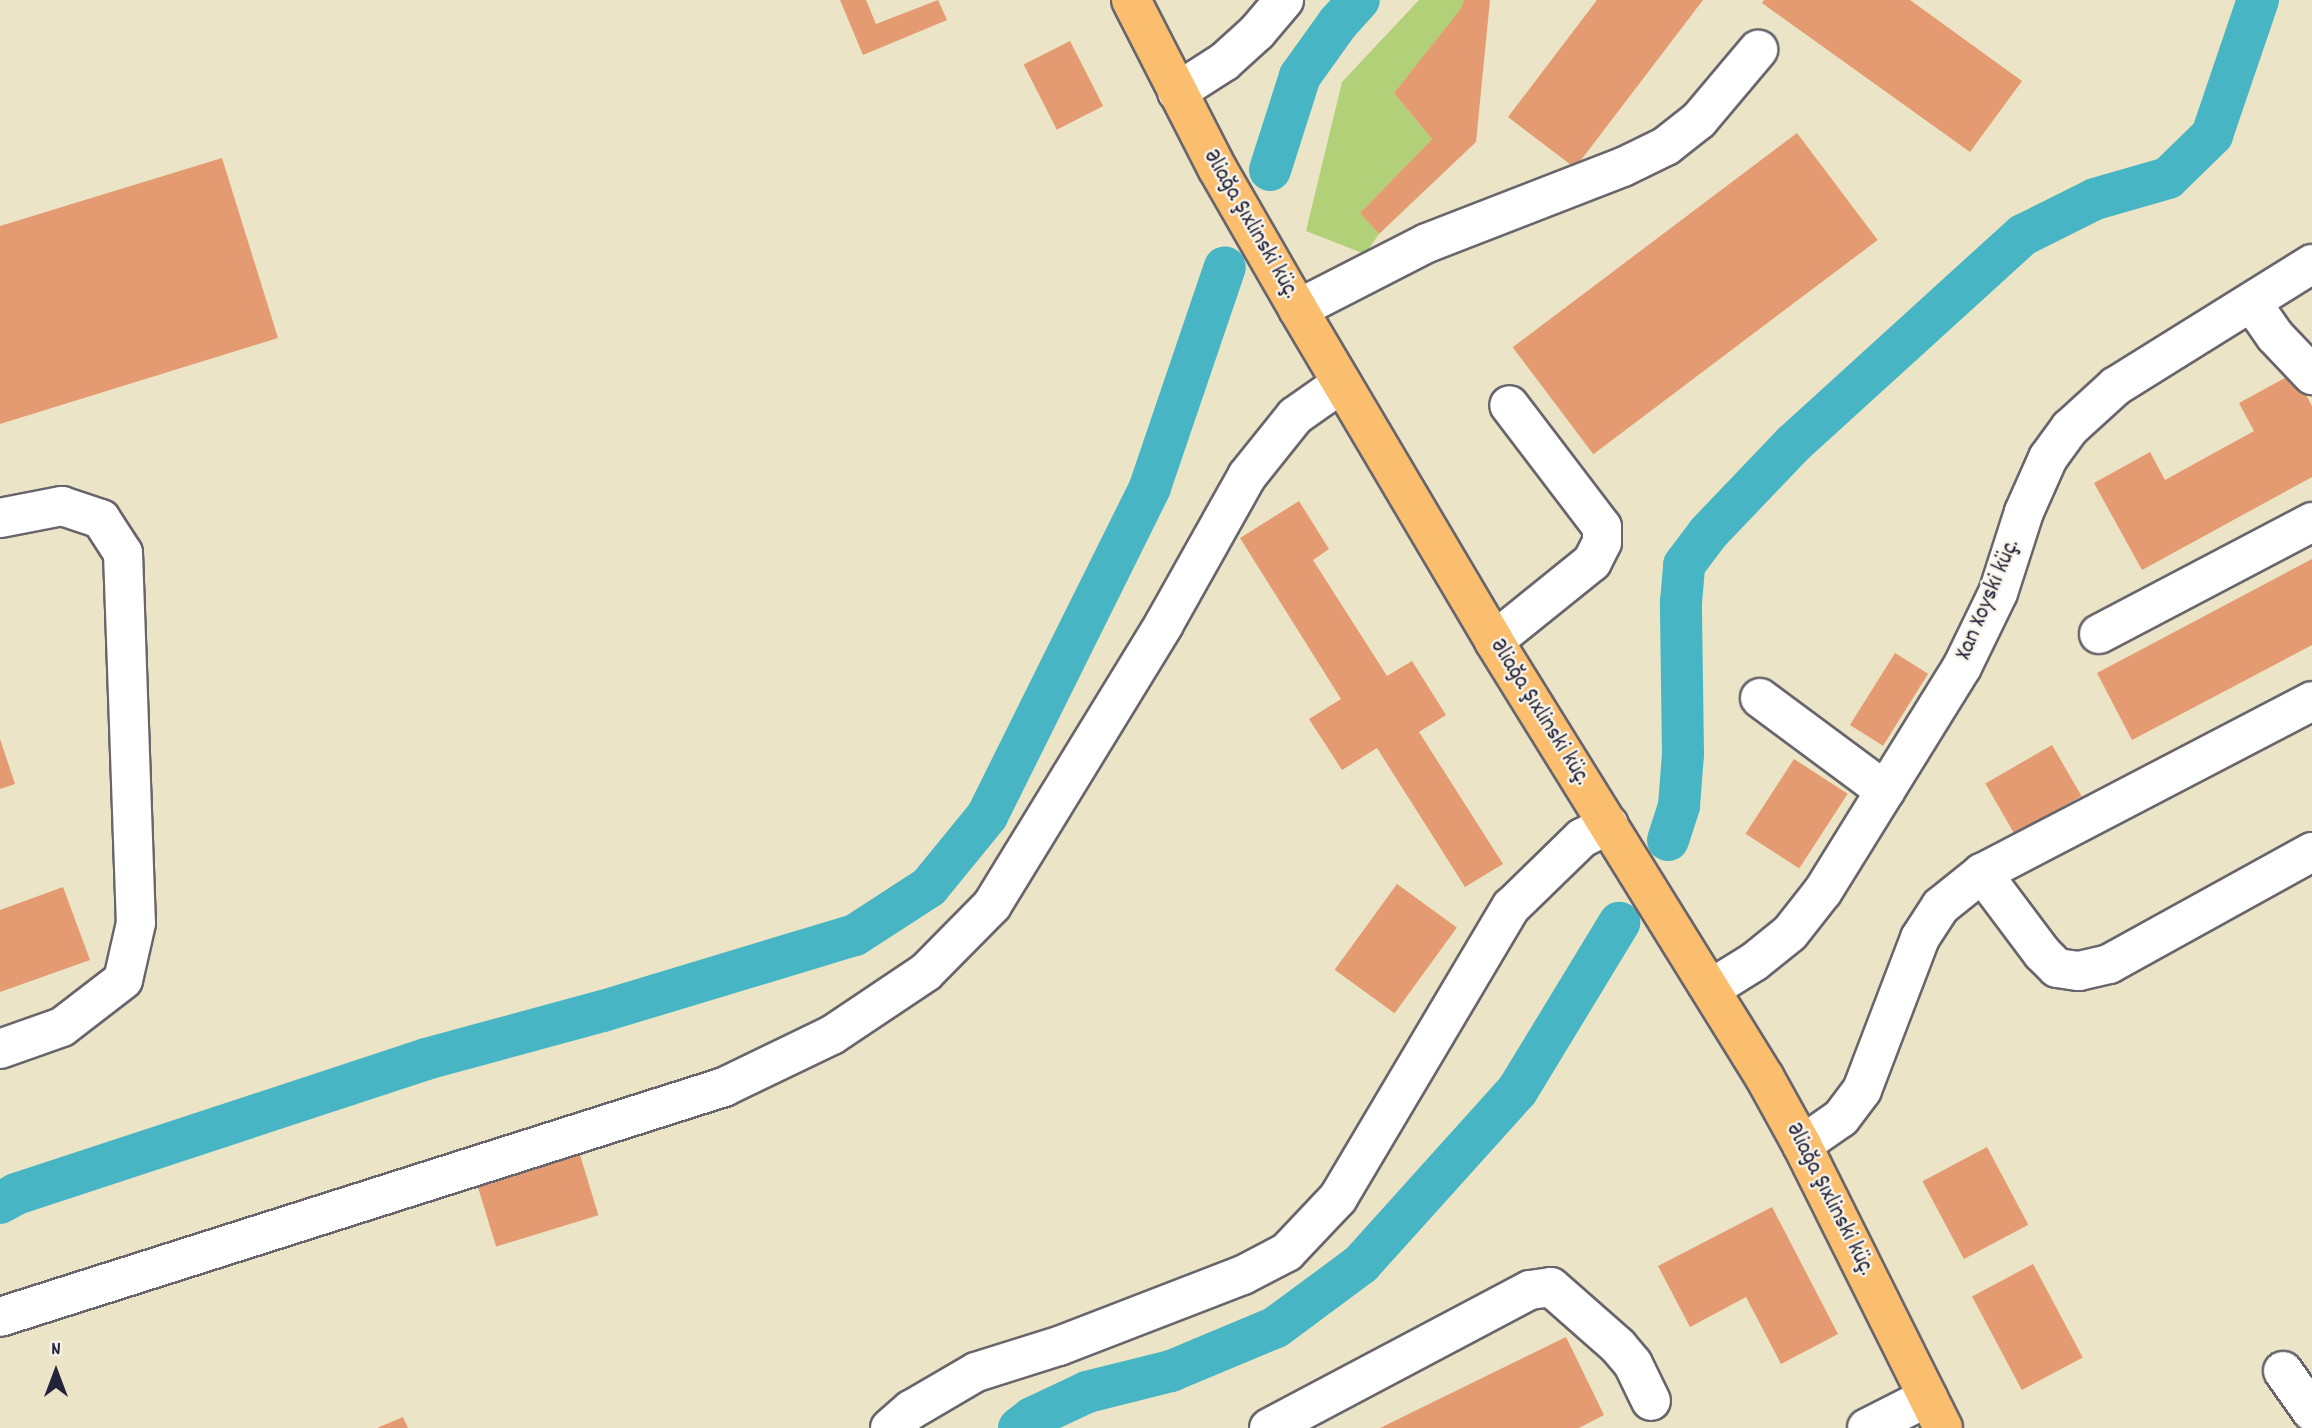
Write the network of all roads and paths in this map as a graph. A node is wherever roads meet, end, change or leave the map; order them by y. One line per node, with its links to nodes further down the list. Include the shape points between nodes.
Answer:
1 (1132, 0): 4 (main road, Əliağa Şıxlinski küç.)
2 (1284, 0): 4 (street, via 1224,62)
3 (1758, 50): 7 (street, via 1699,120 1666,146 1427,243)
4 (1177, 92): 7 (main road, Əliağa Şıxlinski küç.)
5 (2312, 264): 6 (street, Xan Xoyski küç.)
6 (2252, 303): 8 (street); 17 (street, Xan Xoyski küç., via 2116,386 2070,428 2048,458 2024,512 1998,593 1962,667)
7 (1298, 309): 9 (main road, Əliağa Şıxlinski küç.)
8 (2312, 375)
9 (1342, 383): 14 (main road, Əliağa Şıxlinski küç.); 24 (street, via 1295,416 1247,476 1164,624 992,905 926,972 832,1035 724,1087)
10 (1508, 405): 14 (street, via 1602,527 1602,542 1592,562)
11 (0, 518): 22 (street, via 62,506 101,519 123,553 136,923 123,980 62,1027)
12 (2312, 522): 13 (street)
13 (2099, 634)
14 (1494, 641): 18 (main road, Əliağa Şıxlinski küç.)
15 (1760, 698): 17 (street)
16 (2312, 701): 20 (street)
17 (1885, 790): 21 (street, Xan Xoyski küç., via 1823,891 1790,933)
18 (1609, 824): 21 (main road, Əliağa Şıxlinski küç.); 29 (street, via 1582,838 1511,907 1338,1198 1287,1252 1230,1280 1059,1346 976,1372 911,1410)
19 (2312, 852): 20 (street, via 2109,964 2079,971 2057,968 2042,953)
20 (1982, 873): 23 (street, via 1941,906 1920,939 1853,1106)
21 (1712, 988): 23 (main road, Əliağa Şıxlinski küç.)
22 (0, 1049)
23 (1802, 1145): 27 (main road, Əliağa Şıxlinski küç.)
24 (0, 1317)
25 (2283, 1371): 28 (street)
26 (1651, 1401): 30 (street, via 1633,1364 1618,1346 1551,1287 1530,1290)
27 (1935, 1412): 31 (street)
28 (2312, 1412)
29 (890, 1428)
30 (1269, 1428)
31 (1867, 1428)

